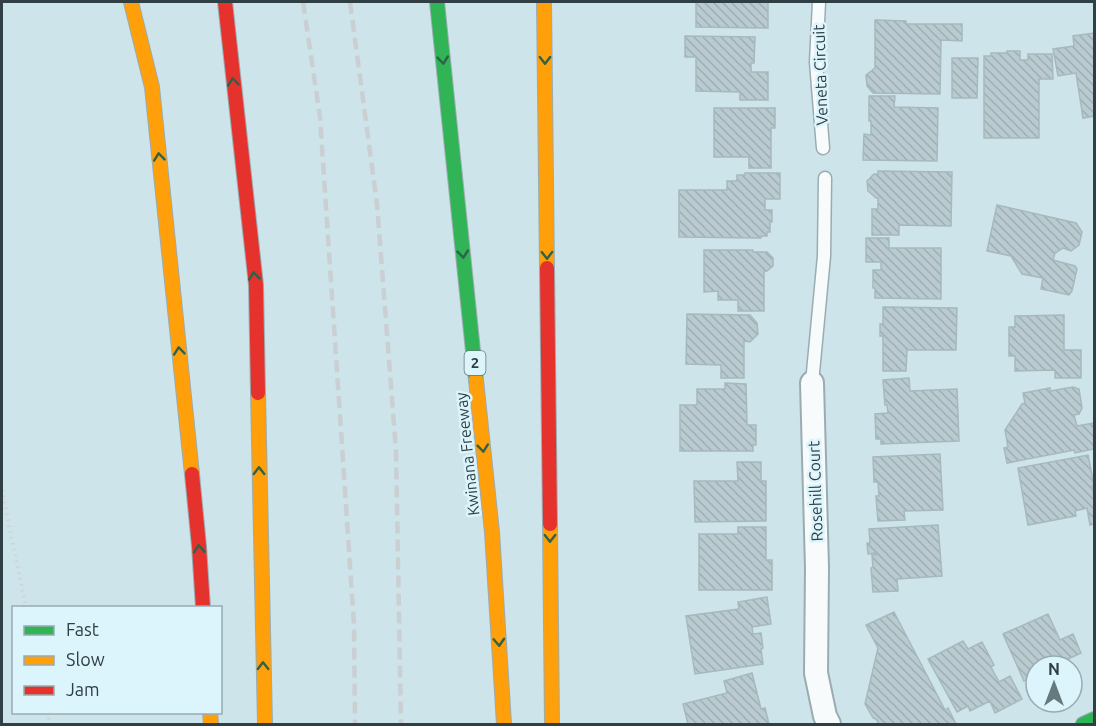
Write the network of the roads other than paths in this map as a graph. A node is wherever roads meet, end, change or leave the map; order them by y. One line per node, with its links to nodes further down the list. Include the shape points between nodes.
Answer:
1 (130, 2): 9 (main road, one-way to 1, via 152,87)
2 (225, 2): 11 (main road, one-way to 2, via 255,285)
3 (437, 2): 12 (main road, Kwinana Freeway / 2, one-way to 12, via 492,532)
4 (544, 2): 13 (main road, one-way to 13)
5 (819, 2): 6 (lane, Veneta Circuit, via 816,62)
6 (823, 148)
7 (825, 178): 8 (lane, Rosehill Court, via 824,255)
8 (812, 382): 14 (street, Rosehill Court, via 816,673)
9 (203, 606)
10 (1095, 719): 15 (main road)
11 (265, 724)
12 (504, 724)
13 (552, 724)
14 (829, 724)
15 (1083, 724)

